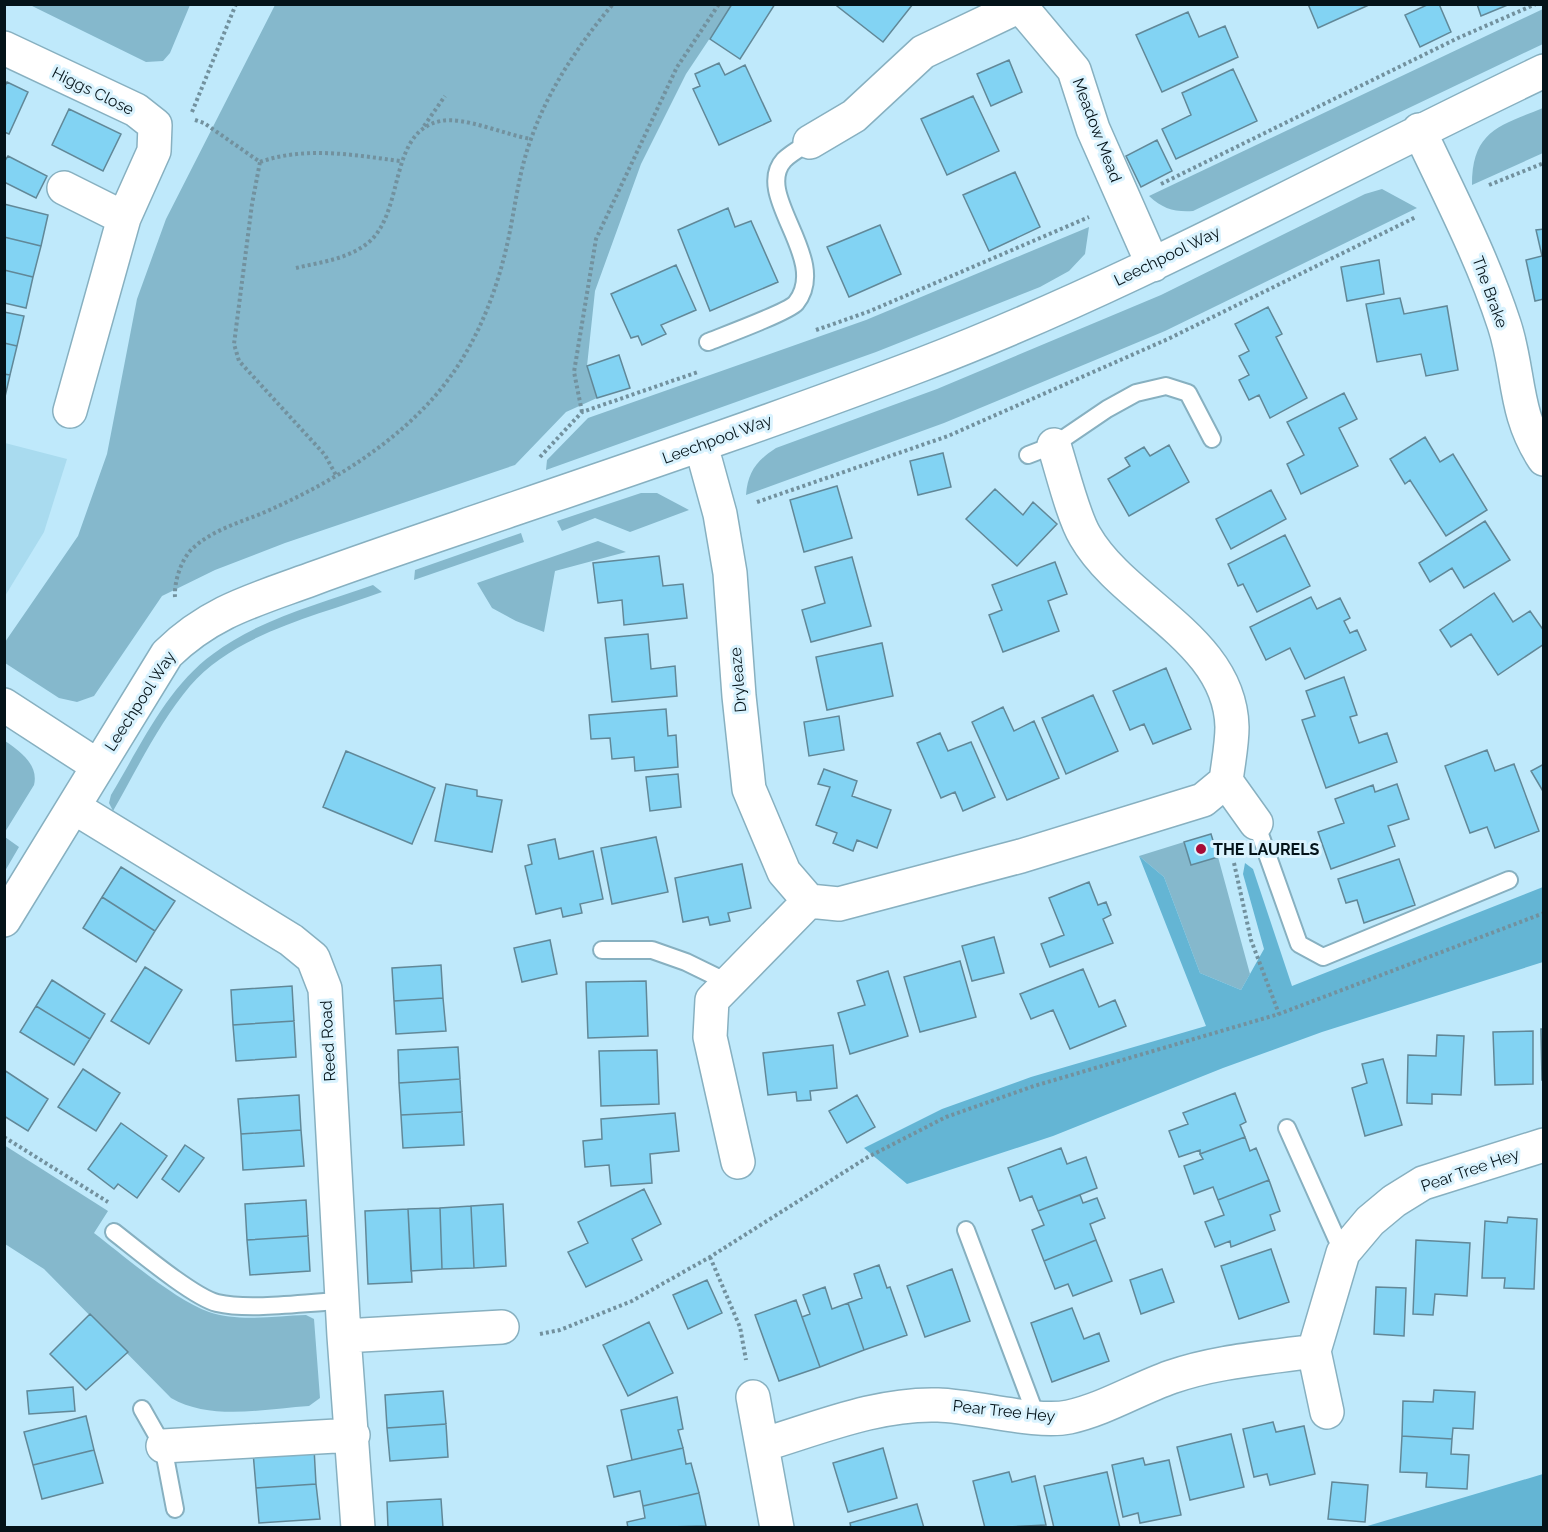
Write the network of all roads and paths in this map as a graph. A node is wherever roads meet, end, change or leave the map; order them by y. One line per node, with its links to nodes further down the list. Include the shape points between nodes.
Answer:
1 (236, 4): 14 (path, via 189,118 204,123)
2 (613, 4): 11 (path, via 589,32 551,95)
3 (719, 4): 26 (path, via 676,68 596,239 574,372)
4 (1536, 4): 18 (path, via 1458,38)
5 (1023, 6): 12 (street, Meadow Mead, via 923,52 854,116); 18 (street, Meadow Mead, via 1074,70 1093,129)
6 (4, 48): 19 (street, Higgs Close, via 136,110 155,125 154,151)
7 (1544, 71): 10 (street, Leechpool Way)
8 (445, 96): 9 (path)
9 (423, 126): 11 (path, via 443,120); 13 (path)
10 (1419, 130): 17 (street, The Brake); 20 (street, Leechpool Way)
11 (531, 139): 31 (path, via 507,245 488,310 474,340 423,409 360,463)
12 (810, 142): 23 (lane, via 784,161 778,172 778,194 804,261 805,285 795,305)
13 (400, 161): 14 (path, via 318,153 280,155); 21 (path, via 390,211 370,241 342,257)
14 (260, 162): 31 (path, via 234,344 238,360 325,455)
15 (1544, 163): 17 (path)
16 (64, 188): 19 (street)
17 (1452, 200): 30 (street, The Brake, via 1473,243 1504,326 1519,404 1530,438); 33 (path, via 1168,339 948,436)
18 (1125, 202): 20 (street, Meadow Mead); 22 (path, via 870,311)
19 (124, 218): 25 (street, Higgs Close)
20 (1153, 265): 28 (street, Leechpool Way, via 926,363)
21 (296, 268)
22 (815, 330)
23 (708, 342)
24 (704, 369): 26 (path)
25 (70, 411)
26 (582, 412): 32 (path, via 534,462)
27 (1212, 439): 29 (lane, via 1188,393 1166,386 1136,393)
28 (700, 445): 32 (street, Leechpool Way); 33 (street, Dryleaze)
29 (1041, 450): 37 (street, via 1084,535 1113,573 1191,642 1220,679 1232,725)
30 (1544, 459)
31 (337, 477): 34 (path, via 216,531 191,549 174,586 179,614)
32 (540, 500): 34 (street, Leechpool Way, via 224,611)
33 (720, 514): 41 (street, Dryleaze, via 730,573 749,789 784,872)
34 (190, 631): 36 (street, Leechpool Way, via 166,654)
35 (4, 705): 36 (street)
36 (98, 766): 38 (street, Leechpool Way)
37 (1226, 781): 39 (street); 41 (street, via 1203,800 1021,855 839,904)
38 (75, 808): 43 (street, Leechpool Way); 55 (street, Reed Road, via 291,940 313,958 326,989)
39 (1256, 823): 40 (lane, via 1299,944 1323,957); 46 (path, via 1234,861 1251,940)
40 (1509, 880)
41 (809, 901): 45 (street)
42 (1544, 913): 46 (path)
43 (4, 920)
44 (602, 950): 45 (lane, via 652,950)
45 (727, 982): 50 (street, via 712,1000 710,1037)
46 (1279, 1014): 54 (path, via 1034,1086 946,1117 868,1157)
47 (1287, 1128): 53 (lane)
48 (4, 1137): 52 (path, via 116,1208)
49 (1544, 1145): 53 (street, Pear Tree Hey, via 1423,1184 1370,1221)
50 (738, 1162)
51 (966, 1230): 62 (lane)
52 (114, 1232): 55 (lane, via 215,1303)
53 (1343, 1253): 58 (street, Pear Tree Hey)
54 (710, 1257): 56 (path, via 632,1300 560,1330 520,1337); 59 (path, via 740,1327)
55 (342, 1301): 57 (street, Reed Road)
56 (502, 1327): 57 (street)
57 (344, 1336): 63 (street, Reed Road)
58 (1314, 1351): 61 (street, Pear Tree Hey); 62 (street, Pear Tree Hey, via 1222,1364 1171,1377 1076,1415)
59 (753, 1396): 64 (street)
60 (142, 1409): 65 (lane)
61 (1327, 1412)
62 (1037, 1418): 64 (street, Pear Tree Hey, via 938,1405 882,1408)
63 (353, 1435): 65 (street); 67 (street, Reed Road)
64 (762, 1445): 68 (street)
65 (164, 1446): 66 (lane)
66 (175, 1509)
67 (358, 1527)
68 (777, 1527)

